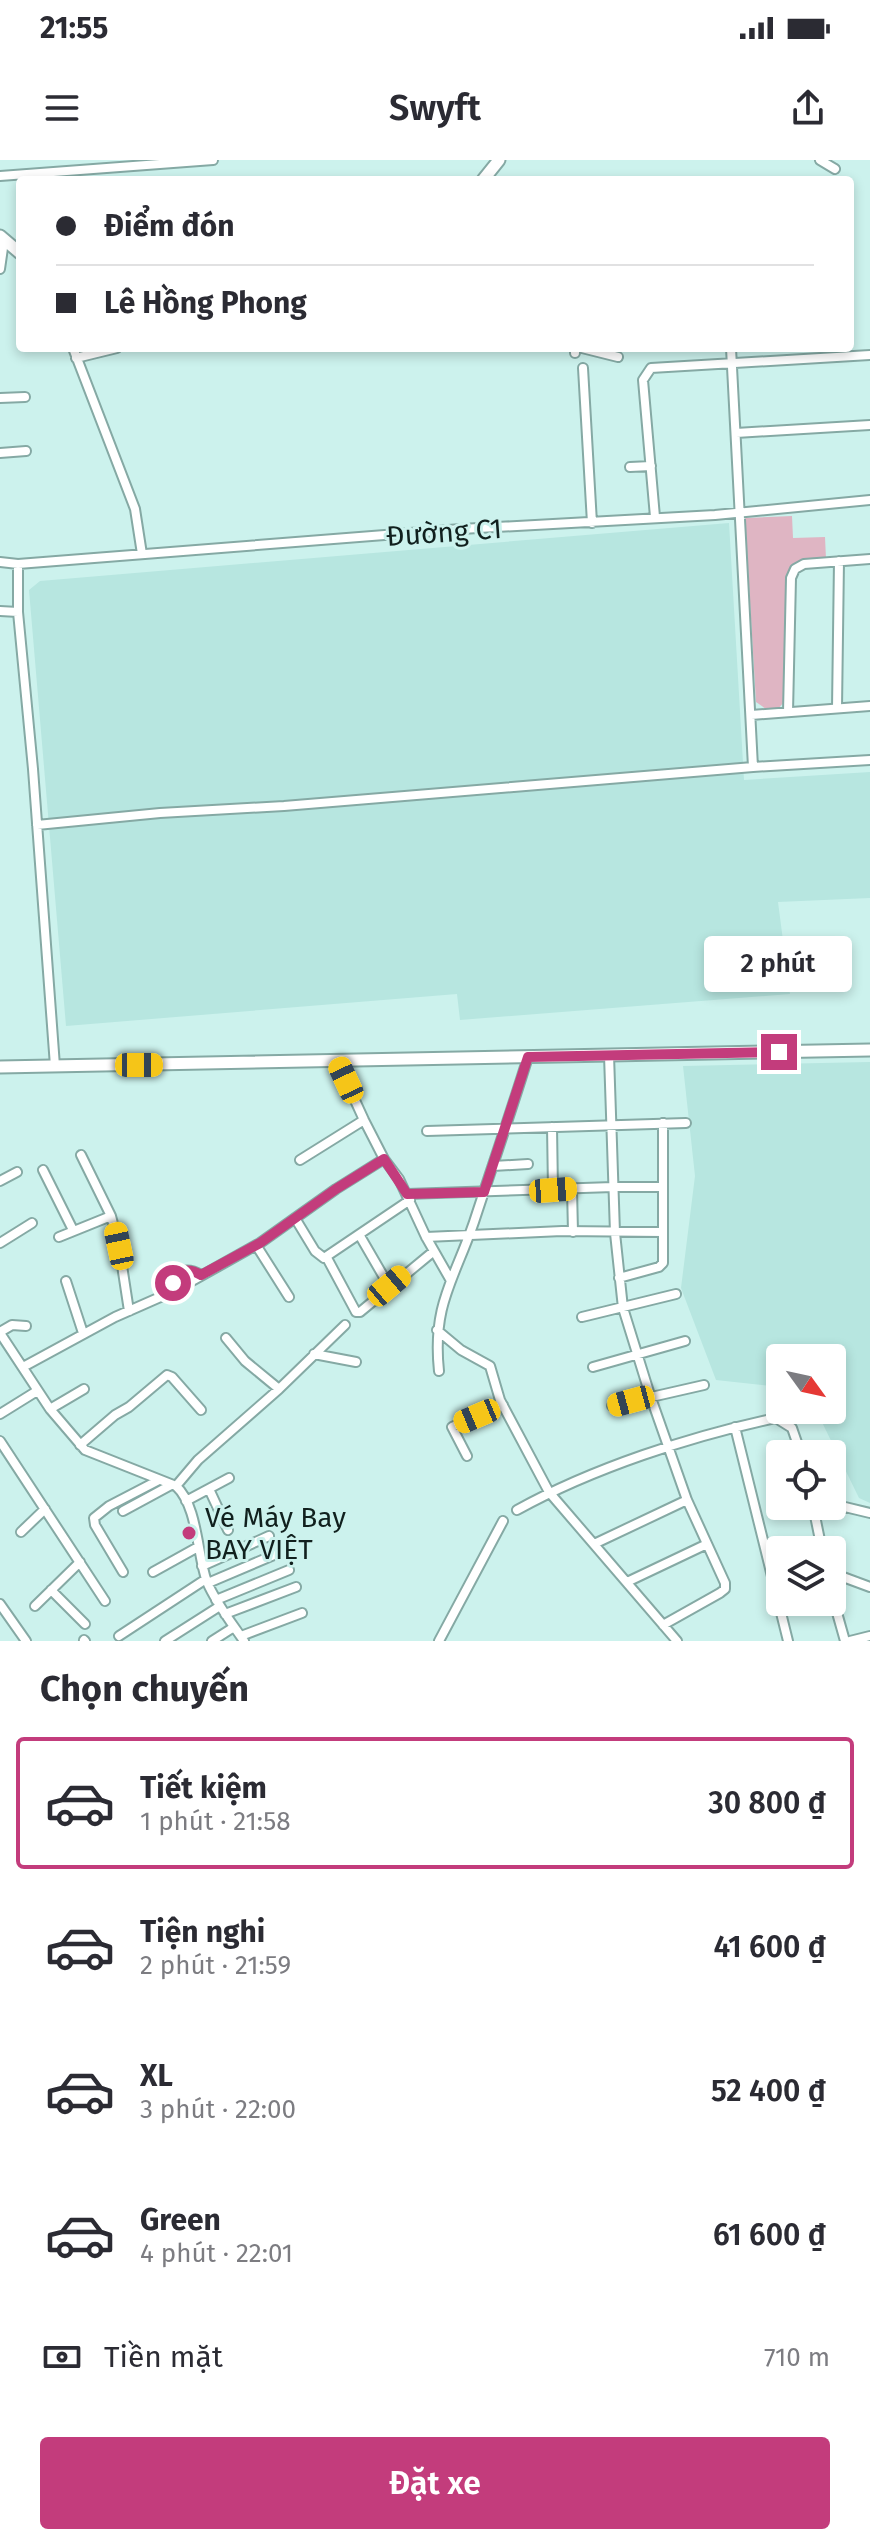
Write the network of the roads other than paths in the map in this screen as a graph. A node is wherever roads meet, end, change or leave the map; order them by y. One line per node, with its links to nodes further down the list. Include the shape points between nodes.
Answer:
1 (213, 160): 4 (street)
2 (499, 160): 7 (main road)
3 (820, 160): 5 (street)
4 (155, 163): 6 (street)
5 (835, 169)
6 (0, 176)
7 (486, 176)
8 (2, 238): 9 (street)
9 (0, 269)
10 (74, 352): 16 (street)
11 (101, 352): 16 (street)
12 (589, 352): 15 (street)
13 (731, 352): 17 (street)
14 (870, 355): 17 (street)
15 (618, 357)
16 (76, 358): 31 (street, via 135,509)
17 (732, 363): 22 (street); 25 (street, via 646,372)
18 (583, 368): 30 (street)
19 (25, 397): 20 (street)
20 (0, 398)
21 (870, 425): 22 (street)
22 (736, 433): 28 (street)
23 (26, 451): 24 (street)
24 (0, 453)
25 (651, 466): 26 (street); 29 (street)
26 (630, 467)
27 (870, 500): 28 (street, Đường C1)
28 (739, 513): 29 (street, Đường C1); 41 (street)
29 (655, 517): 30 (street, Đường C1)
30 (592, 523): 31 (street, Đường C1)
31 (142, 554): 35 (street, Đường C1)
32 (870, 559): 33 (street)
33 (839, 561): 39 (street); 40 (street, via 804,564 791,578)
34 (0, 562): 35 (street, Đường C1)
35 (18, 564): 37 (street)
36 (0, 611): 37 (street)
37 (18, 612): 44 (street)
38 (870, 706): 39 (street)
39 (837, 708): 40 (street)
40 (788, 712): 41 (street)
41 (751, 715): 43 (street)
42 (870, 760): 43 (street)
43 (753, 767): 44 (street)
44 (37, 825): 49 (street)
45 (870, 1050): 46 (main road)
46 (609, 1055): 47 (main road); 54 (street)
47 (528, 1057): 48 (main road); 56 (street)
48 (337, 1061): 49 (main road); 51 (street)
49 (55, 1066): 50 (main road)
50 (0, 1067)
51 (364, 1120): 59 (street); 60 (street)
52 (663, 1123): 53 (street); 54 (street); 67 (street)
53 (686, 1123)
54 (611, 1126): 55 (street); 66 (street)
55 (552, 1127): 56 (street); 69 (street)
56 (506, 1128): 57 (street); 62 (street)
57 (427, 1131)
58 (81, 1155): 72 (street)
59 (384, 1159): 71 (street); 73 (street)
60 (300, 1160)
61 (528, 1164): 62 (street)
62 (493, 1166): 70 (street)
63 (43, 1170): 75 (street)
64 (17, 1172): 65 (street)
65 (0, 1181)
66 (613, 1187): 67 (street); 68 (street); 78 (street)
67 (662, 1187): 77 (street)
68 (572, 1189): 69 (street); 76 (street)
69 (553, 1190): 70 (street)
70 (484, 1192): 71 (street); 79 (street)
71 (408, 1197): 80 (street); 82 (street)
72 (111, 1216): 75 (street); 94 (street)
73 (295, 1218): 84 (street); 86 (street, via 319,1256)
74 (32, 1223): 83 (street)
75 (73, 1230): 81 (street)
76 (573, 1232): 78 (street); 79 (street)
77 (663, 1232): 78 (street); 87 (street, via 661,1265)
78 (615, 1233): 87 (street)
79 (470, 1234): 82 (street); 88 (street)
80 (360, 1236): 86 (street); 90 (street)
81 (59, 1237)
82 (426, 1237): 85 (street)
83 (0, 1243)
84 (256, 1245): 92 (street); 94 (street)
85 (434, 1251): 88 (street); 90 (street)
86 (327, 1258): 90 (street, via 356,1312)
87 (619, 1278): 93 (street)
88 (450, 1279): 98 (street)
89 (66, 1281): 100 (street)
90 (389, 1286)
91 (676, 1294): 93 (street)
92 (289, 1297)
93 (623, 1308): 95 (street); 104 (street)
94 (129, 1311): 100 (street)
95 (582, 1317)
96 (345, 1325): 103 (street)
97 (26, 1326): 99 (street, via 12,1325)
98 (437, 1330): 108 (street); 114 (street, via 490,1366)
99 (0, 1333): 106 (street)
100 (83, 1333): 106 (street)
101 (226, 1338): 111 (street)
102 (685, 1341): 104 (street)
103 (314, 1354): 105 (street); 111 (street)
104 (639, 1355): 107 (street); 113 (street)
105 (356, 1362)
106 (23, 1367): 112 (street)
107 (593, 1367)
108 (439, 1371)
109 (704, 1385): 113 (street)
110 (84, 1389): 116 (street)
111 (279, 1389): 127 (street)
112 (37, 1391): 116 (street); 118 (street)
113 (650, 1395): 115 (street); 123 (street)
114 (503, 1405): 124 (street, via 452,1427); 129 (street)
115 (612, 1406)
116 (50, 1409): 122 (street)
117 (201, 1410): 122 (street, via 166,1376)
118 (0, 1414)
119 (735, 1427): 120 (street, via 776,1418 792,1428); 123 (street); 173 (street)
120 (796, 1440)
121 (0, 1441): 133 (street)
122 (80, 1445): 126 (street)
123 (669, 1447): 129 (street); 130 (street)
124 (467, 1456)
125 (229, 1478): 128 (street)
126 (159, 1480): 127 (street); 148 (street, via 94,1518)
127 (174, 1486): 131 (street); 135 (street)
128 (209, 1489): 131 (street); 138 (street)
129 (549, 1492): 134 (street); 141 (street)
130 (687, 1500): 141 (street); 142 (street)
131 (186, 1501): 143 (street)
132 (846, 1507): 136 (street)
133 (45, 1509): 139 (street); 145 (street)
134 (517, 1510)
135 (123, 1511)
136 (870, 1513)
137 (503, 1521): 171 (street)
138 (228, 1530)
139 (21, 1532)
140 (269, 1536): 146 (street)
141 (594, 1544): 152 (street)
142 (707, 1544): 152 (street); 163 (street, via 725,1589)
143 (198, 1547): 146 (street); 149 (street)
144 (281, 1552): 151 (street)
145 (80, 1562): 155 (street); 156 (street)
146 (202, 1566): 151 (street)
147 (289, 1570): 159 (street)
148 (123, 1572)
149 (153, 1572)
150 (846, 1578): 154 (street)
151 (207, 1581): 159 (street); 165 (street)
152 (627, 1582): 163 (street)
153 (296, 1587): 159 (street)
154 (870, 1587)
155 (51, 1590): 158 (street); 162 (street)
156 (105, 1601)
157 (0, 1604): 168 (street)
158 (35, 1606)
159 (221, 1606): 164 (street); 169 (street)
160 (302, 1613): 167 (street)
161 (839, 1616): 174 (street)
162 (85, 1624)
163 (663, 1625): 172 (street)
164 (234, 1627): 167 (street); 170 (street)
165 (119, 1636)
166 (870, 1636): 174 (street)
167 (243, 1638)
168 (26, 1641)
169 (165, 1641)
170 (212, 1641)
171 (439, 1641)
172 (677, 1641)
173 (788, 1641)
174 (847, 1641)

